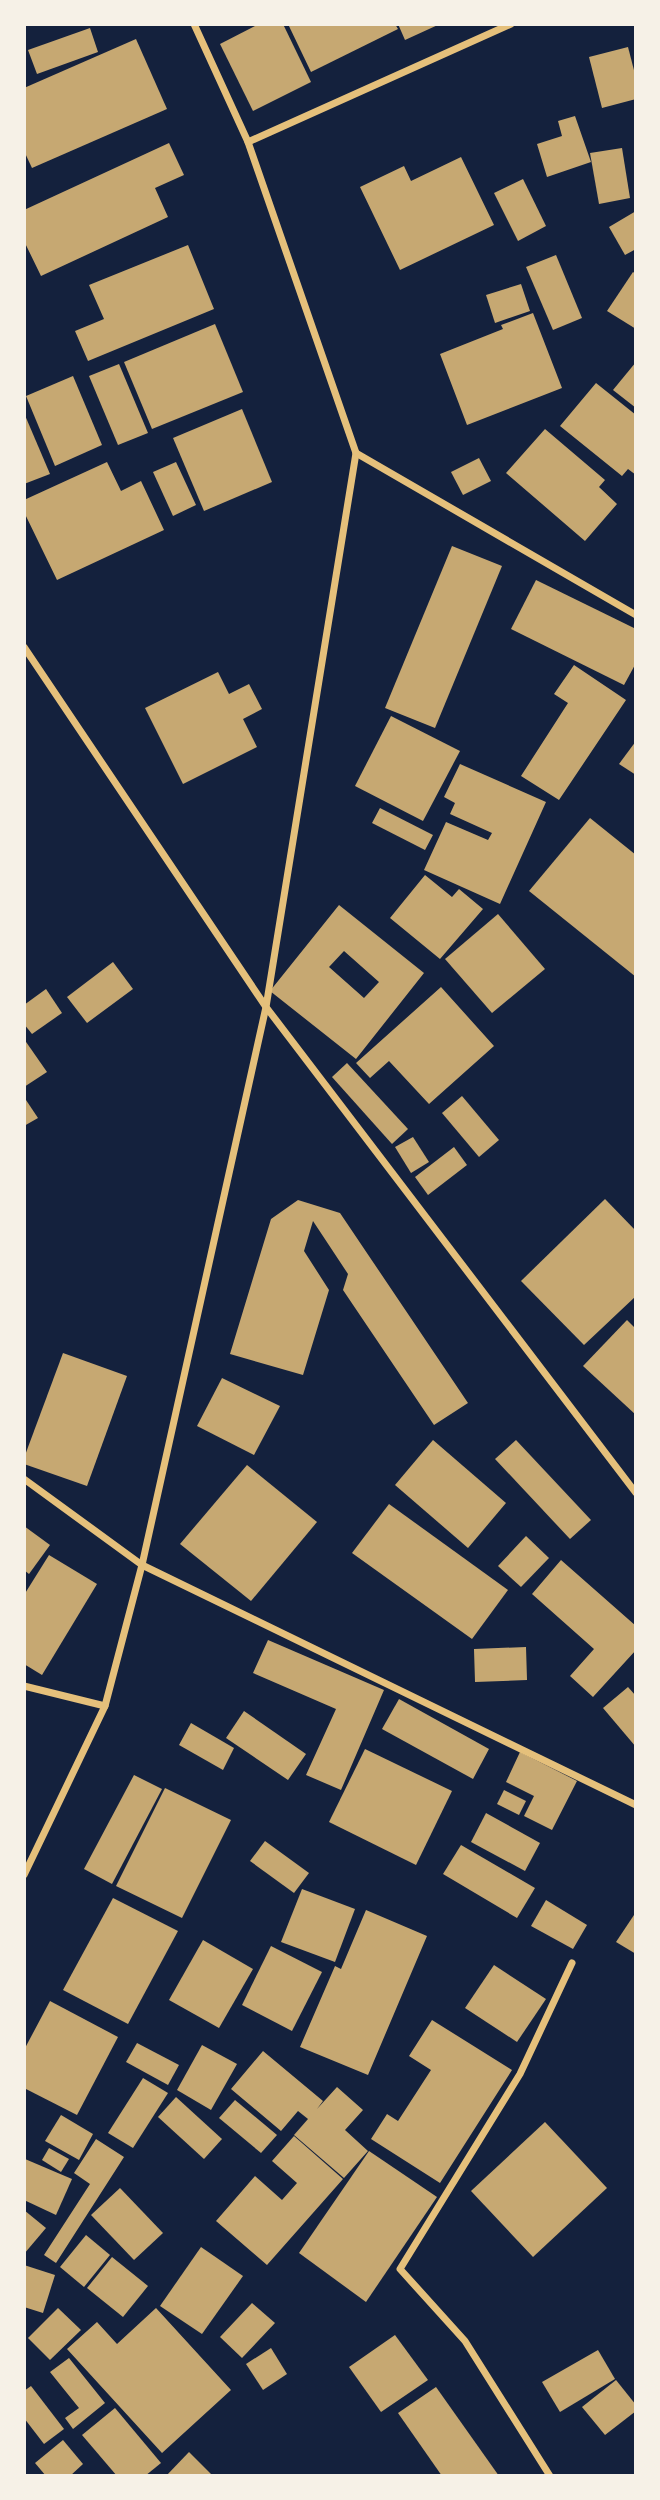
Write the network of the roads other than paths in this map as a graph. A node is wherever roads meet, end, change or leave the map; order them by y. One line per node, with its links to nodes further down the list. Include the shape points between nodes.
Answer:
1 (194, 24): 3 (street)
2 (511, 24): 3 (street)
3 (248, 142): 4 (street)
4 (356, 453): 5 (street); 7 (street)
5 (635, 615)
6 (24, 648): 7 (street)
7 (266, 1007): 9 (street); 10 (street)
8 (24, 1479): 10 (street)
9 (635, 1493)
10 (142, 1565): 12 (street); 13 (street)
11 (24, 1686): 12 (street)
12 (105, 1706): 14 (street)
13 (635, 1805)
14 (24, 1875)
15 (572, 1963): 16 (street, via 520,2074 400,2269 464,2341)
16 (550, 2476)

